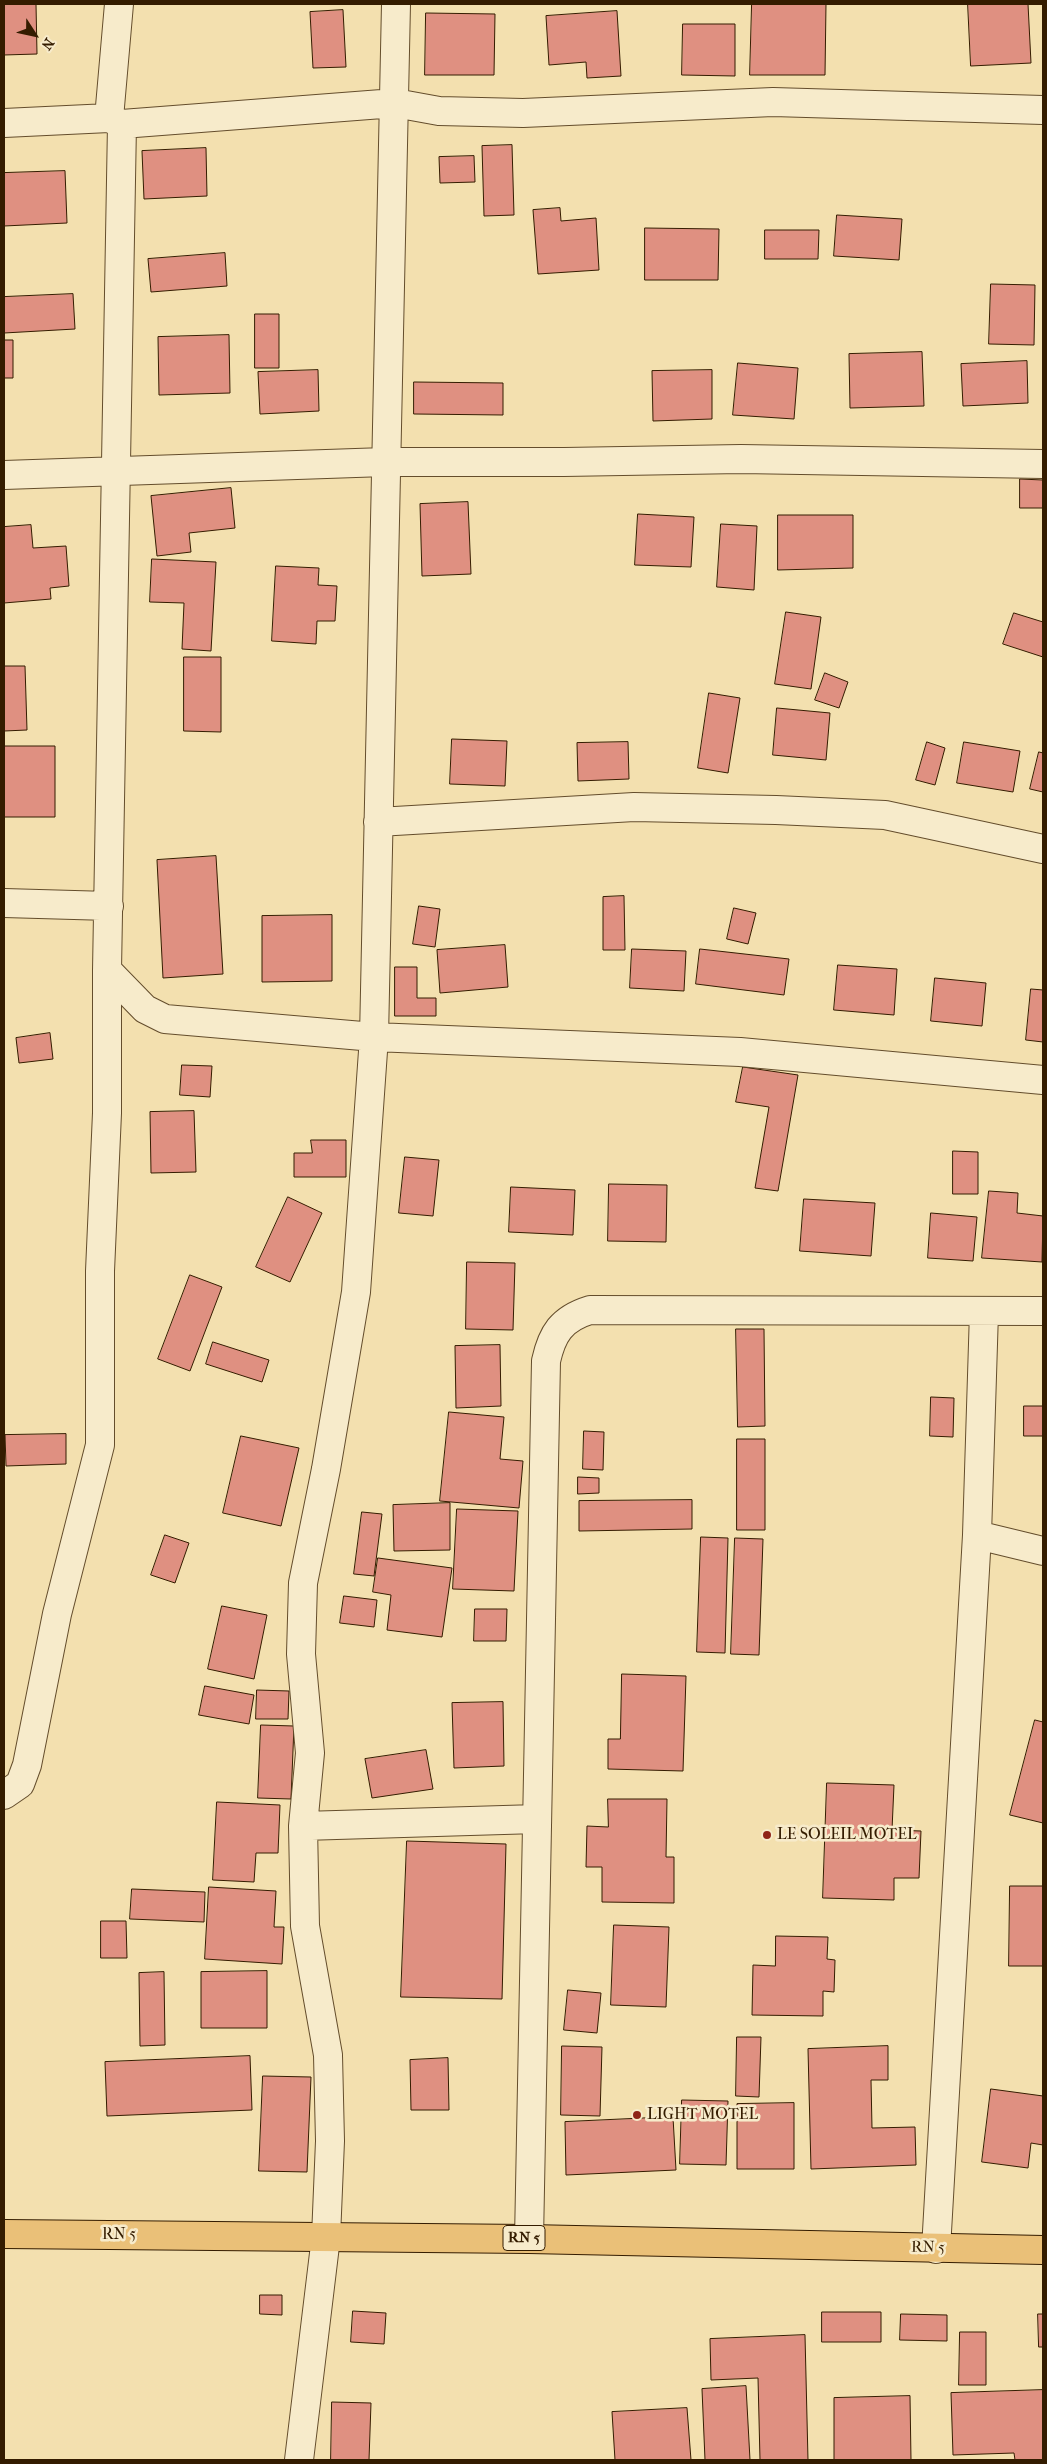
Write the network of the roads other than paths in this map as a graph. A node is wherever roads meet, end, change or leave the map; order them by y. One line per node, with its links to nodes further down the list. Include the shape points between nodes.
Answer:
1 (119, 4): 5 (street)
2 (396, 4): 3 (street)
3 (395, 103): 4 (street, via 439,110 523,113 773,102); 5 (street); 7 (street)
4 (1043, 110)
5 (116, 121): 6 (street); 9 (street)
6 (4, 123)
7 (385, 462): 8 (street, via 741,459); 9 (street); 11 (street)
8 (1043, 464)
9 (118, 472): 10 (street); 14 (street)
10 (4, 475)
11 (378, 822): 12 (street, via 634,807 885,815); 16 (street)
12 (1043, 849)
13 (4, 903): 14 (street)
14 (109, 906): 15 (street)
15 (107, 970): 16 (street, via 145,1009 165,1019); 22 (street, via 107,1112 99,1328 100,1445 57,1614 27,1765 20,1784)
16 (374, 1036): 17 (street, via 740,1052); 24 (street, via 356,1292 303,1583 301,1654 310,1753)
17 (1043, 1080)
18 (1043, 1311): 19 (street)
19 (984, 1312): 20 (street); 23 (street, via 590,1310 574,1315 560,1327 551,1341 546,1361)
20 (977, 1535): 21 (street); 28 (street)
21 (1043, 1551)
22 (4, 1795)
23 (537, 1819): 24 (street); 27 (street)
24 (303, 1826): 26 (street, via 305,1926 328,2055 330,2141)
25 (4, 2234): 26 (main road, RN 5 / RN 5)
26 (326, 2237): 27 (main road, RN 5 / RN 5); 30 (street)
27 (529, 2238): 28 (main road, RN 5 / RN 5)
28 (936, 2249): 29 (main road, RN 5 / RN 5)
29 (1043, 2250)
30 (299, 2460)

